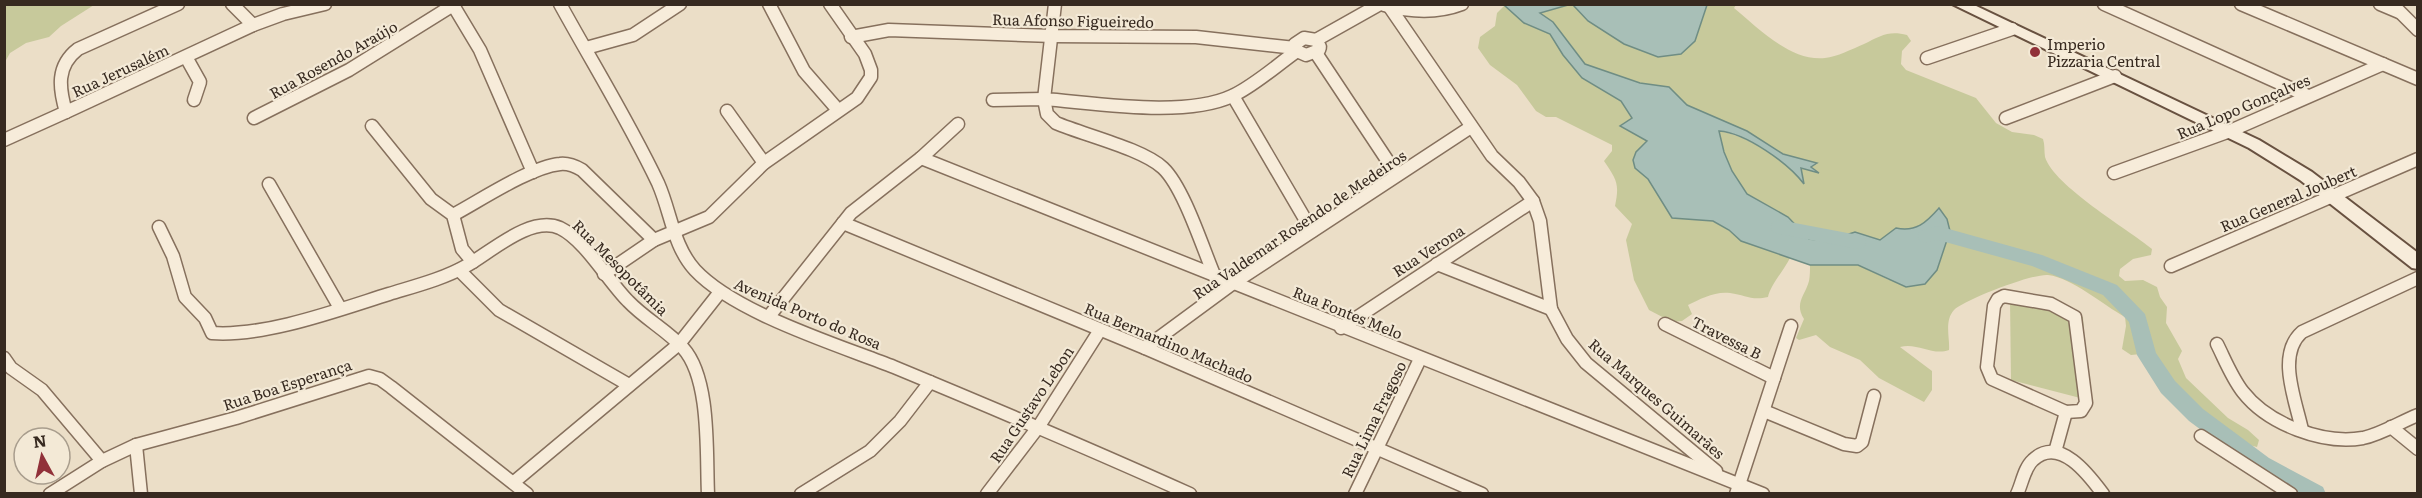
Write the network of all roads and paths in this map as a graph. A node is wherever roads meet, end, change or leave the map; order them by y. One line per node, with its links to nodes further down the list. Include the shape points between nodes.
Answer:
1 (178, 4): 38 (street, Rua Jerusalém, via 67,57 60,79)
2 (232, 4): 17 (street)
3 (325, 4): 17 (street, Rua Jerusalém)
4 (560, 4): 23 (street, Avenida Porto do Rosa)
5 (680, 4): 23 (street, via 633,35)
6 (769, 4): 36 (street, via 804,71)
7 (830, 4): 21 (street)
8 (1055, 4): 20 (street)
9 (1462, 4): 15 (street, via 1435,11)
10 (1959, 4): 18 (street)
11 (2104, 4): 32 (street)
12 (2241, 4): 28 (street)
13 (2380, 4): 16 (street)
14 (454, 5): 39 (street, Rua Rosendo Araújo, via 349,70); 49 (street, via 480,50)
15 (1384, 5): 22 (street); 43 (street, Rua Marques Guimarães)
16 (2396, 8): 19 (street)
17 (253, 25): 26 (street, Rua Jerusalém)
18 (2012, 28): 27 (street); 29 (street)
19 (2418, 30)
20 (1053, 36): 21 (street, Rua Afonso Figueiredo, via 889,30); 24 (street, Rua Afonso Figueiredo, via 1196,37); 33 (street)
21 (851, 37): 36 (street, via 865,54 871,77 857,98)
22 (1316, 40): 24 (street, via 1299,40); 25 (street, via 1320,47)
23 (586, 48): 59 (street, Avenida Porto do Rosa, via 646,160 666,203)
24 (1296, 49): 25 (street, via 1306,55); 31 (street)
25 (1316, 53): 51 (street)
26 (186, 57): 34 (street, via 201,82); 38 (street, Rua Jerusalém)
27 (1927, 58)
28 (2382, 64): 30 (street); 32 (street, Rua Lopo Gonçalves)
29 (2115, 76): 40 (street); 44 (street)
30 (2418, 80)
31 (1233, 96): 33 (street, via 1168,106); 58 (street)
32 (2308, 96): 44 (street, Rua Lopo Gonçalves)
33 (1044, 99): 35 (street); 67 (street, via 1047,114 1056,123 1136,152 1162,166 1183,202)
34 (194, 100)
35 (993, 100)
36 (838, 110): 48 (street)
37 (727, 111): 48 (street)
38 (66, 112): 45 (street)
39 (255, 118)
40 (2006, 118)
41 (958, 124): 46 (street)
42 (372, 126): 55 (street, via 425,192)
43 (1471, 127): 51 (street, Rua Valdemar Rosendo de Medeiros); 54 (street, Rua Marques Guimarães)
44 (2230, 131): 50 (street, Rua Lopo Gonçalves); 53 (street)
45 (4, 140)
46 (921, 158): 56 (street); 67 (street, Rua Fontes Melo)
47 (2418, 159): 53 (street, Rua General Joubert)
48 (764, 162): 59 (street, via 709,217)
49 (533, 172): 55 (street); 60 (street, via 558,164 575,165)
50 (2114, 173)
51 (1397, 175): 58 (street, Rua Valdemar Rosendo de Medeiros)
52 (269, 184): 71 (street)
53 (2332, 195): 62 (street); 64 (street, Rua General Joubert)
54 (1533, 201): 63 (street, Rua Verona); 72 (street, Rua Marques Guimarães, via 1540,221)
55 (453, 215): 61 (street, via 462,249)
56 (843, 223): 73 (street); 77 (street, Rua Bernardino Machado)
57 (159, 228): 71 (street, Rua Mesopotâmia, via 173,256 185,297 216,335 264,328)
58 (1312, 231): 69 (street, Rua Valdemar Rosendo de Medeiros)
59 (673, 232): 60 (street); 70 (street, Avenida Porto do Rosa, via 695,270)
60 (654, 240): 66 (street)
61 (473, 262): 65 (street, Rua Mesopotâmia); 66 (street, Rua Mesopotâmia, via 525,231 550,226 568,235)
62 (2418, 263)
63 (1437, 264): 72 (street); 76 (street, Rua Verona)
64 (2171, 266)
65 (459, 270): 71 (street, Rua Mesopotâmia); 85 (street, via 499,310)
66 (604, 274): 78 (street, Rua Mesopotâmia, via 649,322)
67 (1215, 277): 69 (street, Rua Fontes Melo)
68 (2418, 278): 92 (street, via 2293,339 2288,366)
69 (1232, 284): 76 (street, Rua Fontes Melo); 80 (street, Rua Valdemar Rosendo de Medeiros)
70 (720, 292): 73 (street, Avenida Porto do Rosa); 78 (street)
71 (340, 308)
72 (1551, 309): 99 (street, Rua Marques Guimarães, via 1586,363)
73 (770, 315): 84 (street, Avenida Porto do Rosa)
74 (1665, 324): 83 (street, Travessa B)
75 (1791, 326): 83 (street)
76 (1341, 328): 82 (street, Rua Fontes Melo)
77 (1100, 330): 80 (street, Rua Bernardino Machado); 90 (street, Rua Gustavo Lebon)
78 (679, 344): 85 (street); 105 (street, Rua Mesopotâmia, via 695,365 700,384)
79 (2217, 344): 92 (street, via 2250,401)
80 (1145, 348): 95 (street, Rua Bernardino Machado)
81 (4, 358): 98 (street, via 11,368 42,390)
82 (1420, 359): 95 (street, Rua Lima Fragoso); 99 (street, Rua Fontes Melo)
83 (1774, 378): 87 (street)
84 (930, 382): 90 (street, Avenida Porto do Rosa); 106 (street, via 878,444)
85 (630, 385): 100 (street)
86 (1874, 396): 87 (street, via 1862,442 1857,446)
87 (1764, 411): 101 (street)
88 (2066, 412): 88 (street, via 1996,383 1989,372 1994,306 2000,297 2048,304 2075,317 2086,403 2081,411); 97 (street)
89 (2418, 415): 91 (street)
90 (1039, 426): 107 (street, Rua Gustavo Lebon); 108 (street, Avenida Porto do Rosa)
91 (2391, 427): 92 (street, via 2351,439); 96 (street)
92 (2302, 430)
93 (2201, 436): 114 (street)
94 (136, 445): 98 (street, Rua Boa Esperança); 100 (street, Rua Boa Esperança, via 369,376 391,387); 103 (street)
95 (1375, 448): 109 (street, Rua Lima Fragoso); 110 (street, Rua Bernardino Machado)
96 (2418, 449)
97 (2055, 452): 112 (street, via 2045,452 2032,460); 113 (street, via 2086,472)
98 (102, 461): 102 (street, Rua Boa Esperança)
99 (1722, 477): 101 (street, Rua Fontes Melo)
100 (514, 482): 104 (street, Rua Boa Esperança)
101 (1738, 489): 111 (street, Rua Fontes Melo)
102 (50, 494)
103 (141, 494)
104 (527, 494)
105 (708, 494)
106 (801, 494)
107 (987, 494)
108 (1190, 494)
109 (1355, 494)
110 (1482, 494)
111 (1763, 494)
112 (2017, 494)
113 (2103, 494)
114 (2291, 494)

